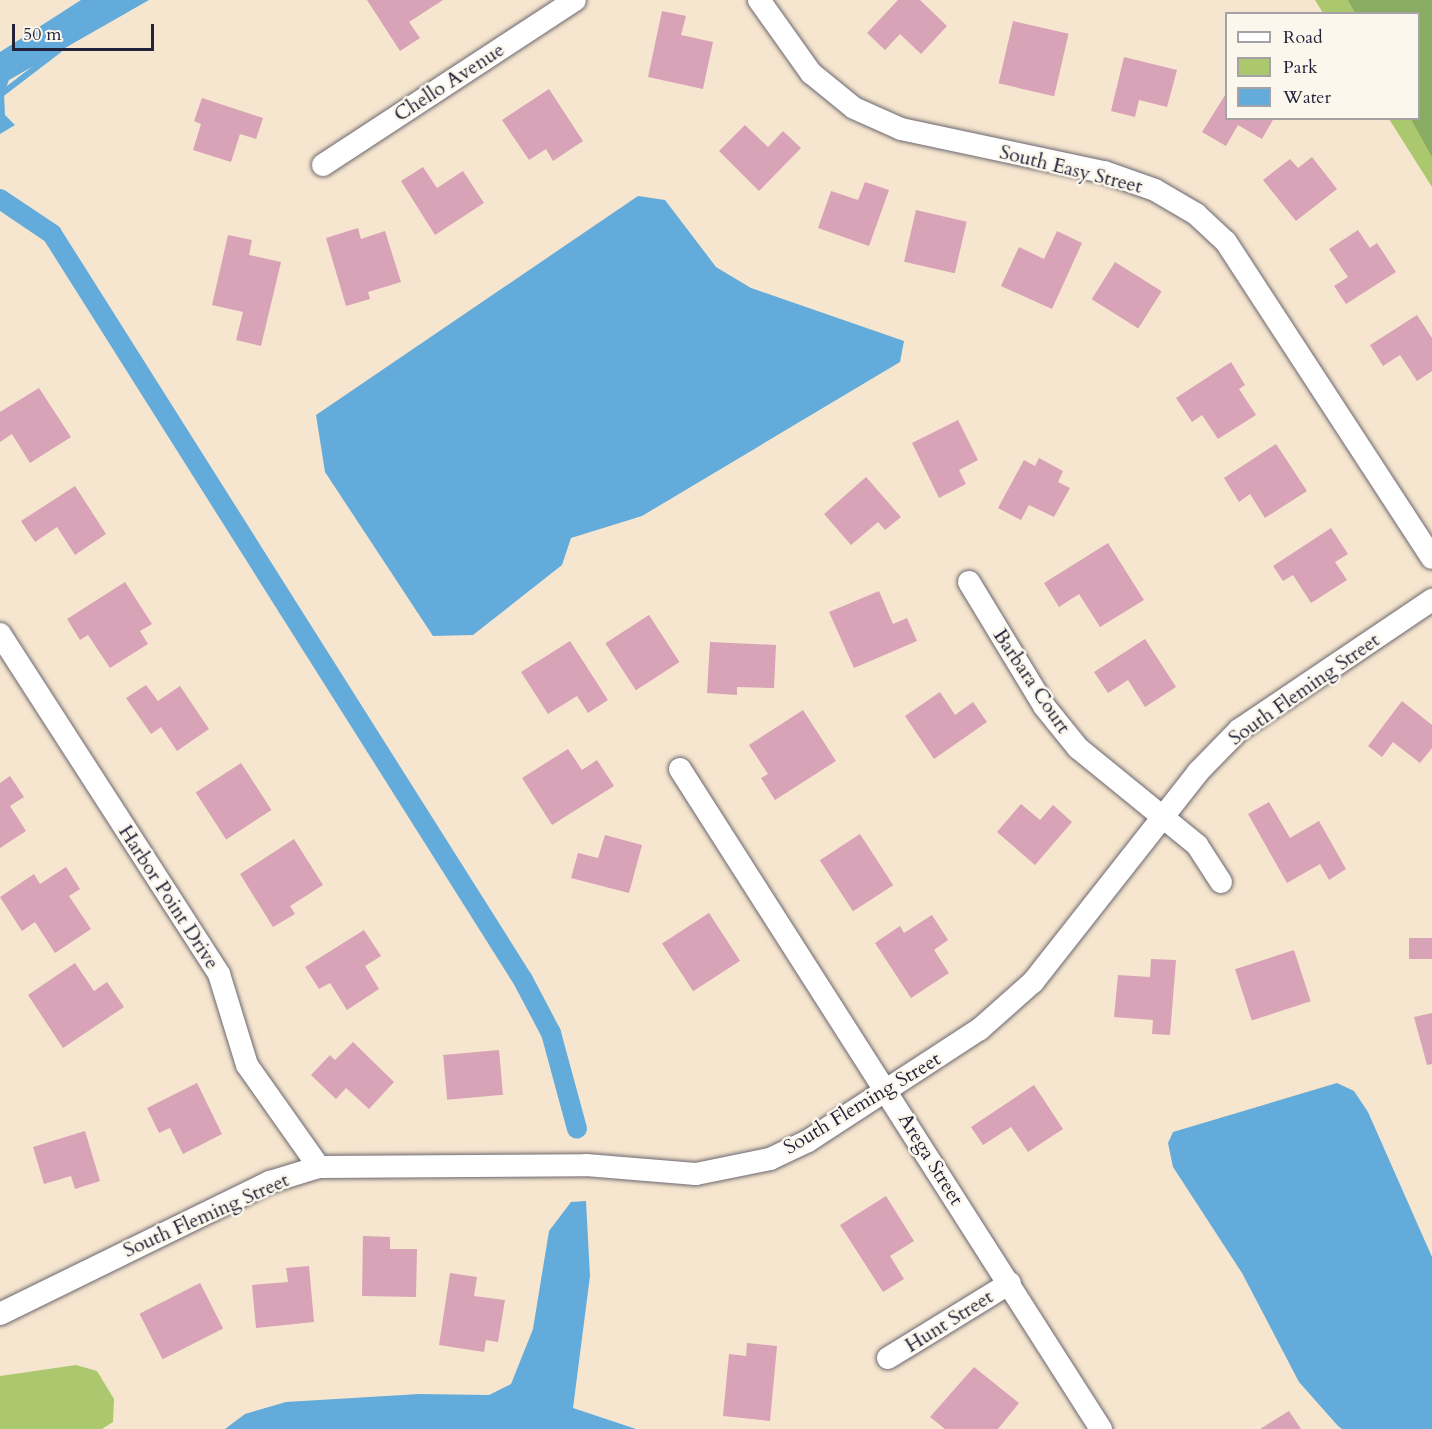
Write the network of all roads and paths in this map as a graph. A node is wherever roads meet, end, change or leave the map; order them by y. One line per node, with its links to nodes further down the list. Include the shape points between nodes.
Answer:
1 (575, 0): 3 (street, Chello Avenue)
2 (759, 0): 4 (street, South Easy Street, via 811,74 854,108 901,129 1104,172 1155,190 1196,214 1226,242)
3 (322, 165)
4 (1432, 558)
5 (969, 582): 9 (street, Barbara Court, via 1044,706 1078,748)
6 (1432, 600): 9 (street, South Fleming Street, via 1239,730)
7 (0, 634): 12 (street, Harbor Point Drive, via 219,974 247,1065)
8 (681, 769): 11 (street, Arega Street)
9 (1162, 817): 10 (street, Barbara Court, via 1197,845); 11 (street, South Fleming Street, via 1033,982 980,1029)
10 (1221, 882)
11 (888, 1091): 12 (street, South Fleming Street, via 808,1141 770,1159 696,1174 586,1165); 13 (street, Arega Street)
12 (319, 1167): 14 (street, South Fleming Street, via 270,1182)
13 (1010, 1283): 15 (street, Hunt Street); 16 (street, Arega Street)
14 (0, 1314)
15 (888, 1358)
16 (1101, 1429)

